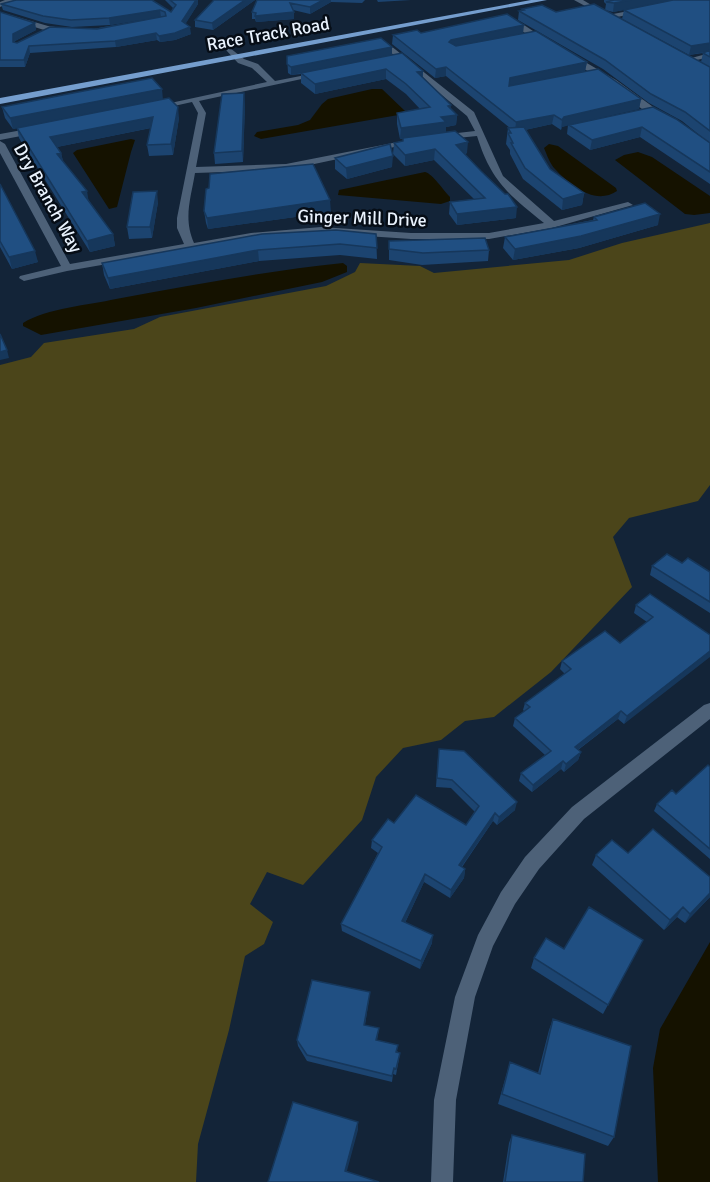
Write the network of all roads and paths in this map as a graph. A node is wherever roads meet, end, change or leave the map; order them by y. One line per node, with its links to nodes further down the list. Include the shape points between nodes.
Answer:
1 (11, 0): 5 (street)
2 (505, 0): 18 (main road, Race Track Road)
3 (543, 0): 18 (main road, Race Track Road)
4 (578, 0): 8 (street)
5 (0, 5)
6 (653, 9): 8 (street)
7 (0, 14): 11 (street)
8 (609, 17): 10 (street)
9 (512, 21): 14 (street)
10 (618, 22)
11 (50, 28): 12 (street); 13 (street)
12 (79, 31)
13 (40, 34)
14 (535, 36): 15 (street); 22 (street)
15 (524, 38)
16 (386, 45): 19 (street)
17 (710, 55): 21 (street, via 686,58)
18 (236, 56): 25 (street, via 240,68); 26 (street, via 255,66); 27 (main road, Race Track Road); 29 (main road, Race Track Road)
19 (404, 58): 20 (street); 35 (street, via 471,114)
20 (393, 60)
21 (702, 68)
22 (598, 73): 24 (street); 31 (street)
23 (326, 74): 26 (street)
24 (588, 75)
25 (252, 80): 26 (street); 28 (street)
26 (274, 84)
27 (0, 92)
28 (194, 99): 30 (street); 38 (street, via 202,113)
29 (0, 101)
30 (148, 108)
31 (651, 111): 32 (street); 33 (street)
32 (641, 113)
33 (668, 120)
34 (46, 128): 36 (street)
35 (481, 133): 38 (street, via 382,147 286,167); 40 (street, via 495,171)
36 (0, 137)
37 (0, 144): 42 (street, Dry Branch Way)
38 (191, 170): 41 (street, via 182,218)
39 (628, 205): 40 (street, Ginger Mill Drive)
40 (552, 225): 41 (street, Ginger Mill Drive, via 452,238 321,230 286,232)
41 (190, 246): 42 (street, Ginger Mill Drive)
42 (67, 268): 43 (street, Ginger Mill Drive)
43 (24, 278)
44 (710, 710): 45 (street, via 578,813 532,863 508,898 485,942 465,997 445,1100)
45 (442, 1182)

